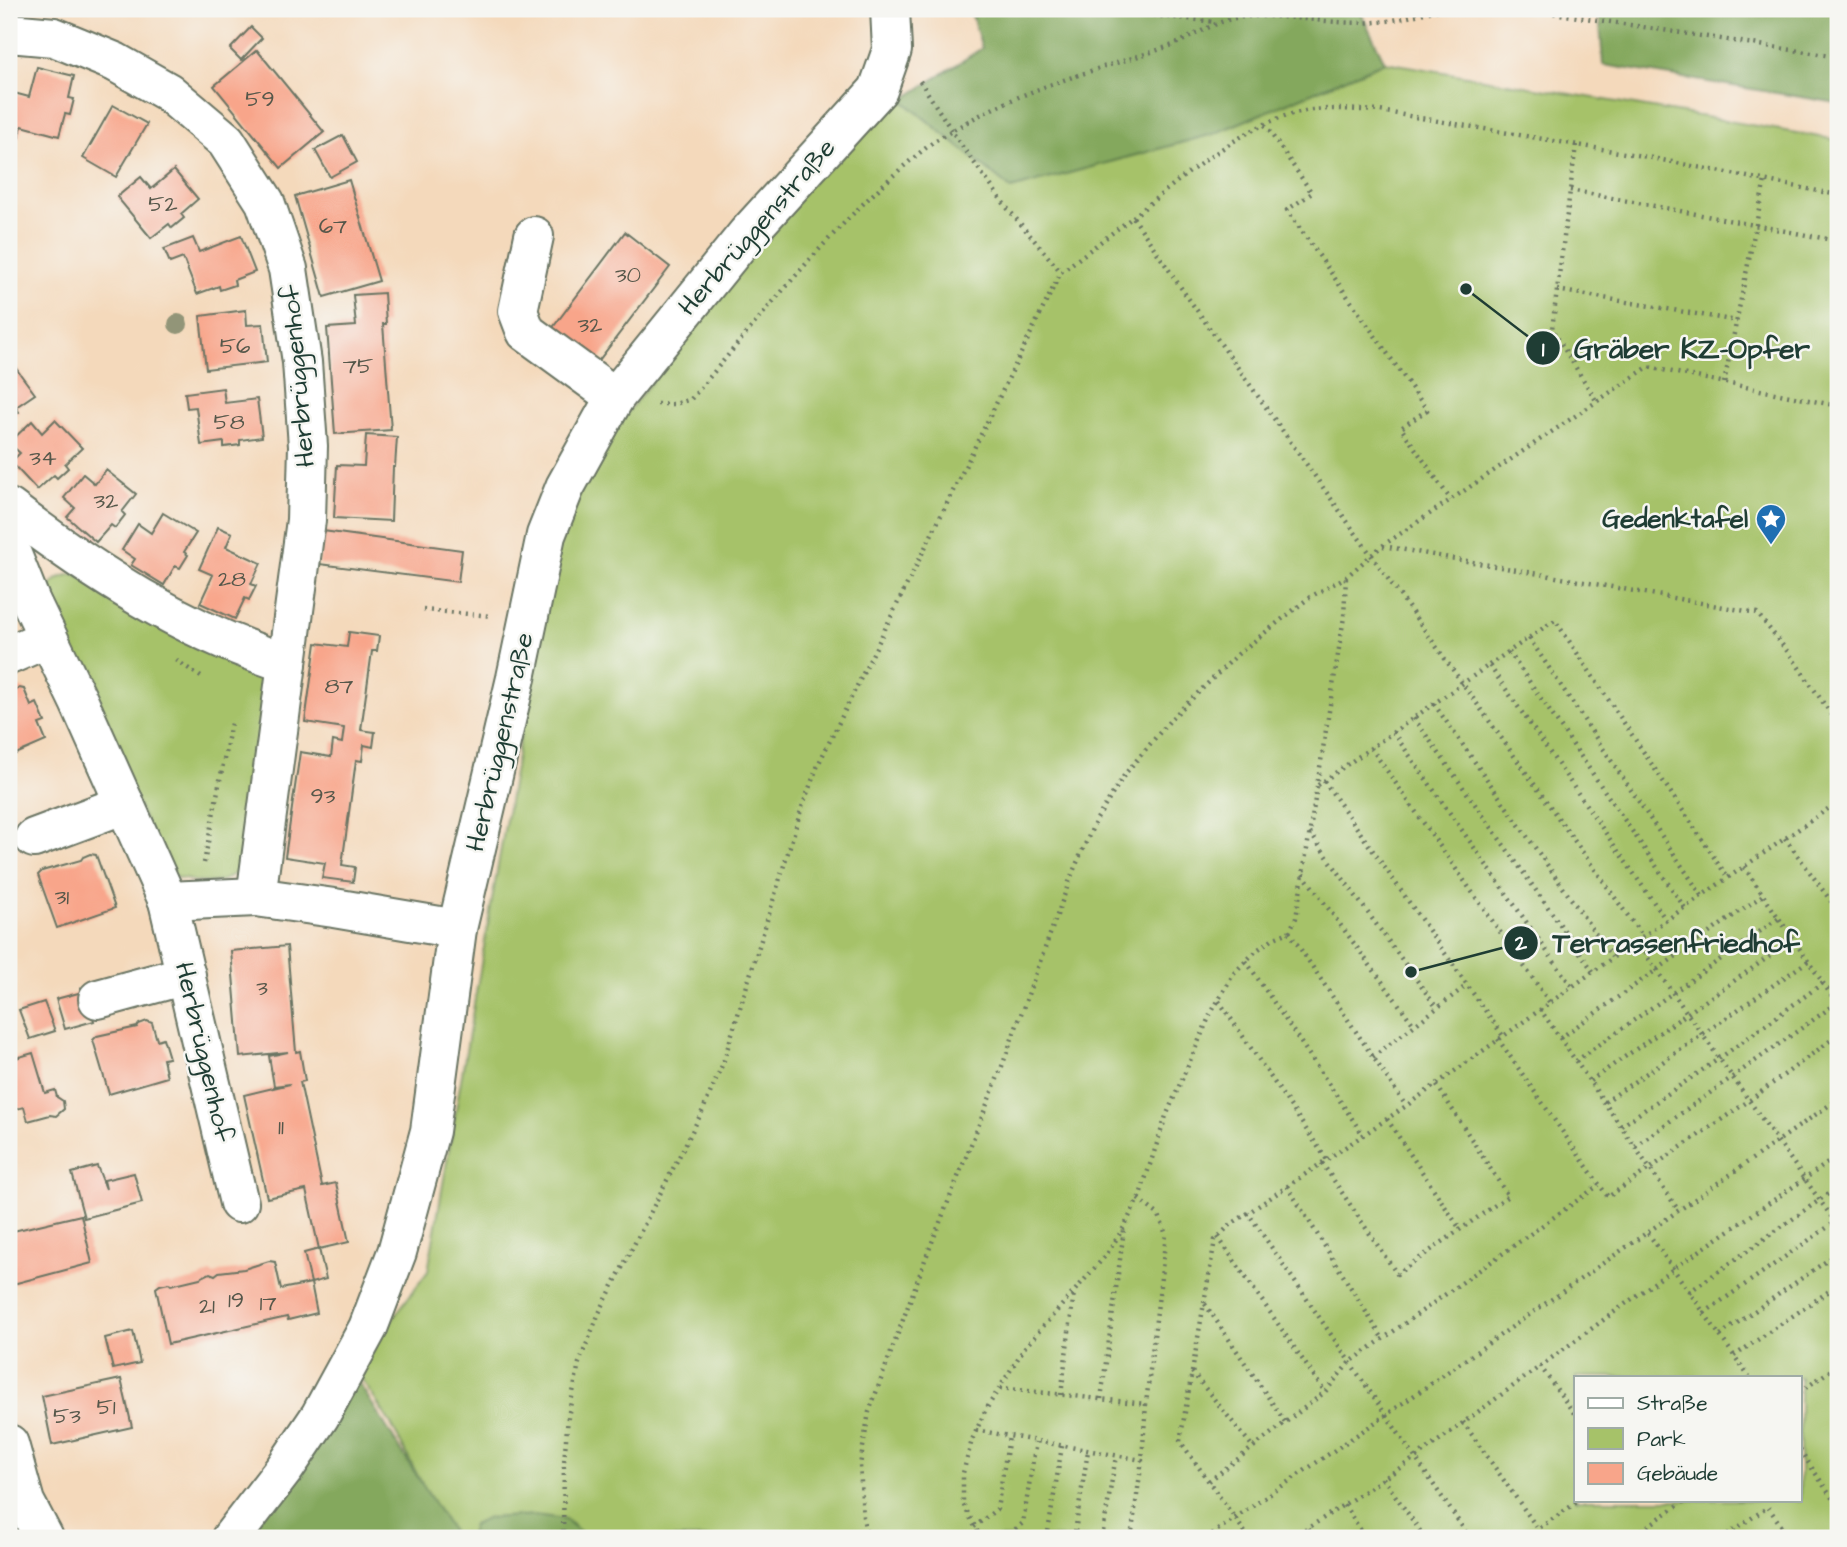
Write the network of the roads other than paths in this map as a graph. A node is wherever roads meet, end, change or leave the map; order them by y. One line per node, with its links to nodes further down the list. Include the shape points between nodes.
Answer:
1 (890, 9): 4 (street, Herbrüggenstraße, via 892,50 878,90 747,234)
2 (9, 33): 9 (street, Herbrüggenhof, via 54,37 116,62 168,92 226,141 265,202 288,269 308,446 306,520)
3 (534, 236): 4 (street, via 519,311 526,331)
4 (615, 397): 14 (street, Herbrüggenstraße, via 565,487 546,534)
5 (9, 508): 9 (street, via 60,547 164,611 248,651)
6 (9, 547): 7 (street, Herbrüggenhof)
7 (48, 638): 8 (street); 10 (street, Herbrüggenhof)
8 (9, 656)
9 (287, 663): 12 (street, Herbrüggenhof)
10 (125, 804): 11 (street); 13 (street, Herbrüggenhof)
11 (34, 838)
12 (256, 897): 13 (street); 14 (street)
13 (182, 901): 15 (street, Herbrüggenhof)
14 (457, 929): 20 (street, Herbrüggenstraße, via 430,1131 397,1252 368,1328 320,1416)
15 (186, 975): 16 (street); 17 (street, Herbrüggenhof)
16 (98, 999)
17 (239, 1203)
18 (9, 1444): 19 (street, via 24,1502)
19 (44, 1538)
20 (231, 1538)

